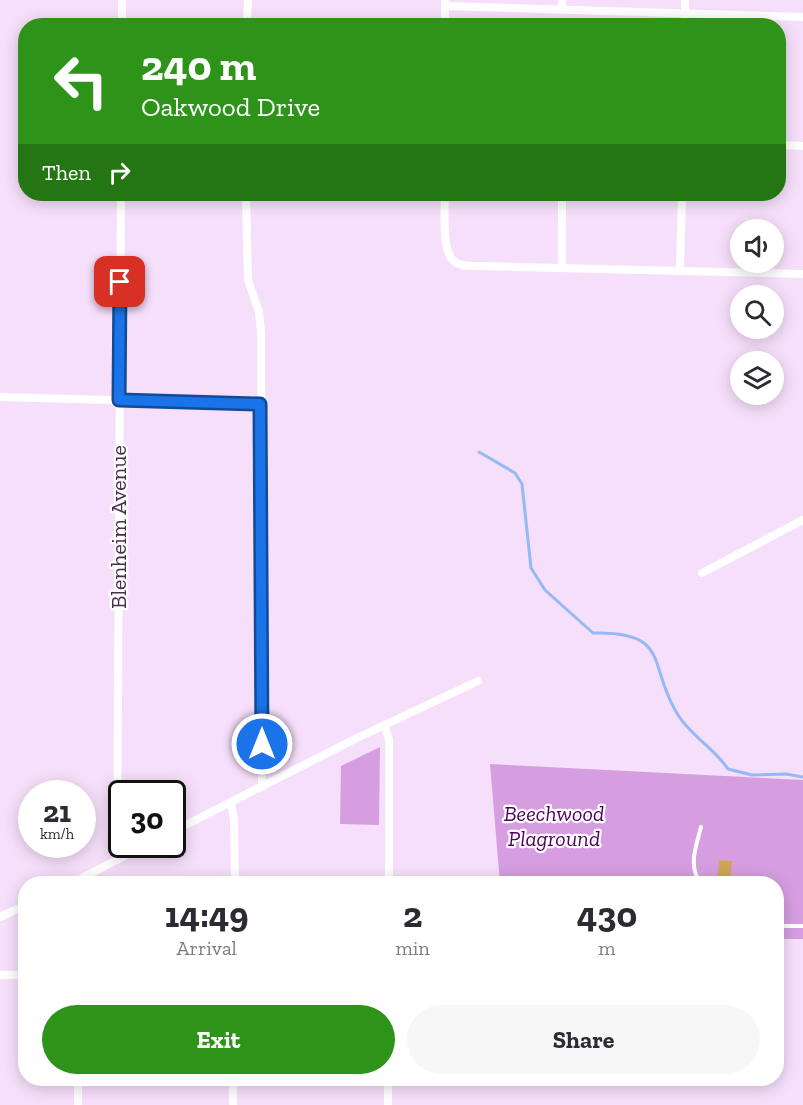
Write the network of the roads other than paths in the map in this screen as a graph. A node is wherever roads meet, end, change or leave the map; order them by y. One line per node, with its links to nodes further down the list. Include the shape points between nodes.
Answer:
1 (122, 0): 9 (street)
2 (248, 0): 10 (street)
3 (562, 0): 6 (street)
4 (685, 0): 7 (street)
5 (445, 3): 6 (street)
6 (562, 9): 7 (street)
7 (685, 12): 8 (street); 11 (street)
8 (803, 17)
9 (122, 18)
10 (247, 18)
11 (685, 18)
12 (786, 146): 13 (street)
13 (803, 146)
14 (121, 201): 23 (street, Blenheim Avenue)
15 (246, 201): 24 (street, via 248,280 261,332)
16 (445, 201): 19 (street, via 446,246 457,263)
17 (562, 201): 19 (street)
18 (682, 201): 20 (street)
19 (562, 267): 20 (street)
20 (680, 270): 21 (street)
21 (803, 274)
22 (0, 397): 23 (street)
23 (119, 400): 24 (street); 34 (street, Blenheim Avenue)
24 (260, 404): 29 (street)
25 (803, 520): 26 (street)
26 (702, 573)
27 (478, 681): 28 (street)
28 (384, 725): 29 (street); 37 (street, via 389,739)
29 (262, 787): 30 (street)
30 (231, 803): 31 (street); 36 (street)
31 (186, 825)
32 (701, 827): 38 (lane, via 692,865)
33 (121, 858): 34 (street)
34 (117, 860): 35 (street)
35 (88, 876)
36 (235, 876)
37 (389, 876)
38 (695, 876)
39 (18, 909): 40 (street)
40 (0, 918)
41 (784, 926): 42 (lane)
42 (803, 926)
43 (0, 975): 44 (street)
44 (18, 975)
45 (78, 1086): 48 (street)
46 (233, 1086): 49 (street)
47 (388, 1086): 50 (street)
48 (78, 1105)
49 (233, 1105)
50 (388, 1105)

